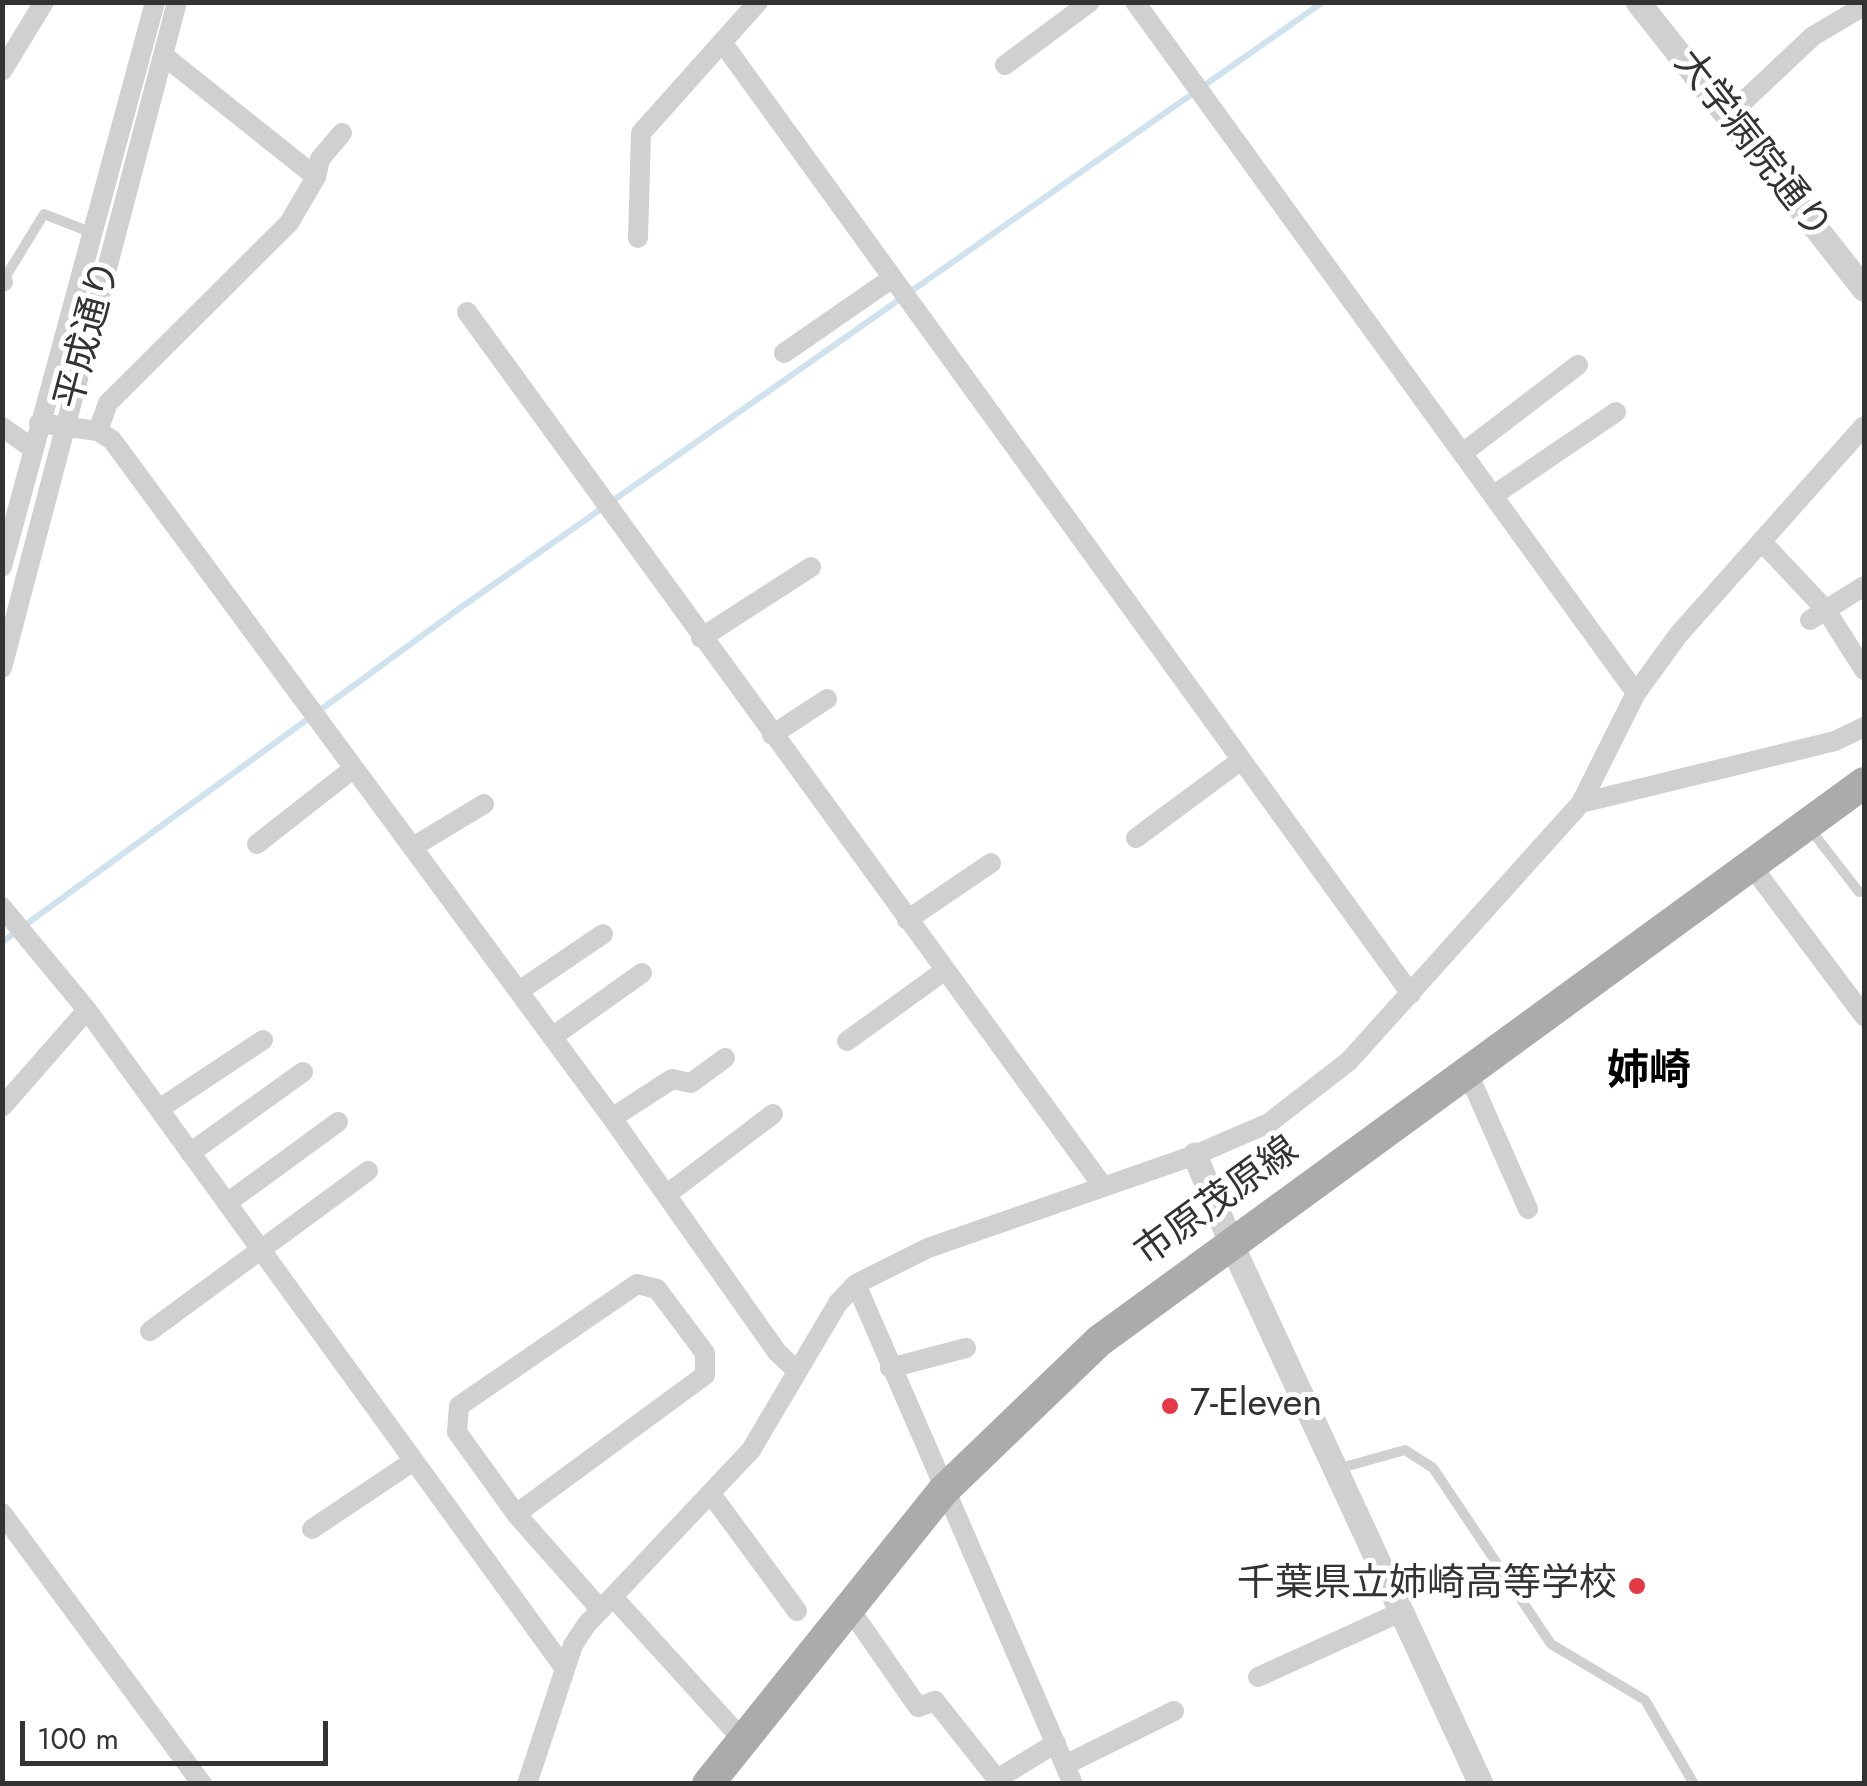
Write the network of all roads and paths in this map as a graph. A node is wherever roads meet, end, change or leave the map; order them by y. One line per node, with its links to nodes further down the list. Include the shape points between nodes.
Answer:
1 (44, 2): 12 (street)
2 (154, 2): 16 (street, 平成通り)
3 (177, 2): 10 (street, 平成通り)
4 (758, 2): 9 (street)
5 (1090, 2): 11 (street)
6 (1134, 2): 31 (street)
7 (1638, 2): 13 (street, 大学病院通り)
8 (1864, 6): 13 (street, via 1814,36)
9 (722, 42): 17 (street, via 641,133); 18 (street)
10 (163, 55): 15 (street); 28 (street, 平成通り)
11 (1005, 65)
12 (2, 70)
13 (1727, 116): 20 (street, 大学病院通り)
14 (342, 132): 15 (street, via 320,159)
15 (316, 177): 29 (street, via 289,223 108,404)
16 (95, 234): 19 (lane, via 44,214); 25 (street, 平成通り)
17 (638, 238)
18 (892, 279): 22 (street); 45 (street)
19 (2, 282)
20 (1864, 289)
21 (467, 312): 38 (street)
22 (784, 353)
23 (1578, 365): 31 (street)
24 (1616, 412): 32 (street)
25 (39, 423): 28 (street); 30 (street, 平成通り)
26 (1864, 426): 33 (street)
27 (2, 427): 30 (street)
28 (66, 428): 29 (street); 39 (street, 平成通り)
29 (98, 431): 46 (street, via 112,440)
30 (32, 448): 34 (street, 平成通り)
31 (1464, 452): 32 (street)
32 (1494, 495): 41 (street)
33 (1762, 542): 37 (street); 41 (street)
34 (2, 566)
35 (812, 567): 38 (street)
36 (1864, 586): 37 (street)
37 (1818, 615): 40 (street)
38 (701, 638): 44 (street)
39 (3, 666)
40 (1864, 670)
41 (1636, 692): 48 (street)
42 (827, 699): 44 (street)
43 (1864, 727): 48 (street, via 1836,741)
44 (772, 735): 58 (street)
45 (1240, 761): 51 (street); 63 (street)
46 (354, 768): 52 (street); 53 (street)
47 (1864, 782): 50 (main road, 市原茂原線)
48 (1581, 802): 63 (street)
49 (484, 804): 53 (street)
50 (1806, 825): 55 (main road, 市原茂原線); 56 (lane)
51 (1136, 838)
52 (257, 844)
53 (413, 847): 62 (street)
54 (992, 863): 58 (street)
55 (1751, 865): 65 (street); 70 (main road, 市原茂原線)
56 (1859, 892)
57 (2, 906): 64 (street)
58 (907, 920): 60 (street)
59 (603, 934): 62 (street)
60 (944, 971): 68 (street); 80 (street)
61 (642, 974): 66 (street)
62 (518, 991): 66 (street)
63 (1412, 994): 78 (street, via 1349,1061 1269,1122)
64 (87, 1010): 72 (street); 73 (street)
65 (1864, 1016)
66 (552, 1036): 75 (street)
67 (262, 1040): 73 (street)
68 (847, 1041)
69 (725, 1058): 75 (street, via 691,1084 672,1079)
70 (1467, 1071): 83 (street); 84 (main road, 市原茂原線)
71 (304, 1072): 77 (street)
72 (2, 1106)
73 (159, 1110): 77 (street)
74 (774, 1114): 81 (street)
75 (612, 1118): 81 (street)
76 (338, 1122): 82 (street)
77 (190, 1152): 82 (street)
78 (1195, 1154): 80 (street); 84 (street)
79 (368, 1172): 85 (street)
80 (1102, 1186): 86 (street, via 928,1248)
81 (666, 1194): 90 (street)
82 (227, 1203): 85 (street)
83 (1528, 1208)
84 (1231, 1244): 92 (street); 93 (main road, 市原茂原線, via 1085,1353)
85 (260, 1252): 87 (street); 91 (street)
86 (856, 1284): 89 (street); 90 (street)
87 (150, 1331)
88 (966, 1348): 89 (street)
89 (890, 1368): 93 (street)
90 (797, 1371): 94 (street, via 751,1450)
91 (412, 1462): 97 (street); 102 (street)
92 (1336, 1470): 101 (street); 112 (lane, via 1404,1450 1432,1468 1551,1644 1644,1700)
93 (944, 1491): 99 (main road, 市原茂原線); 106 (street)
94 (711, 1494): 98 (street); 100 (street)
95 (2, 1514): 108 (street)
96 (516, 1514): 96 (street, via 458,1432 459,1406 637,1284 658,1289 705,1353 705,1374); 98 (street)
97 (312, 1530)
98 (607, 1604): 102 (street, via 573,1645); 105 (street)
99 (849, 1608): 105 (main road, 市原茂原線); 106 (street, via 918,1707 936,1701 997,1779)
100 (797, 1611)
101 (1401, 1612): 103 (street); 111 (street)
102 (565, 1669): 109 (street)
103 (1258, 1677)
104 (1174, 1711): 107 (street)
105 (743, 1740): 110 (main road, 市原茂原線)
106 (1056, 1744): 107 (street)
107 (1069, 1774)
108 (202, 1784)
109 (527, 1784)
110 (708, 1784)
111 (1481, 1784)
112 (1694, 1784)

